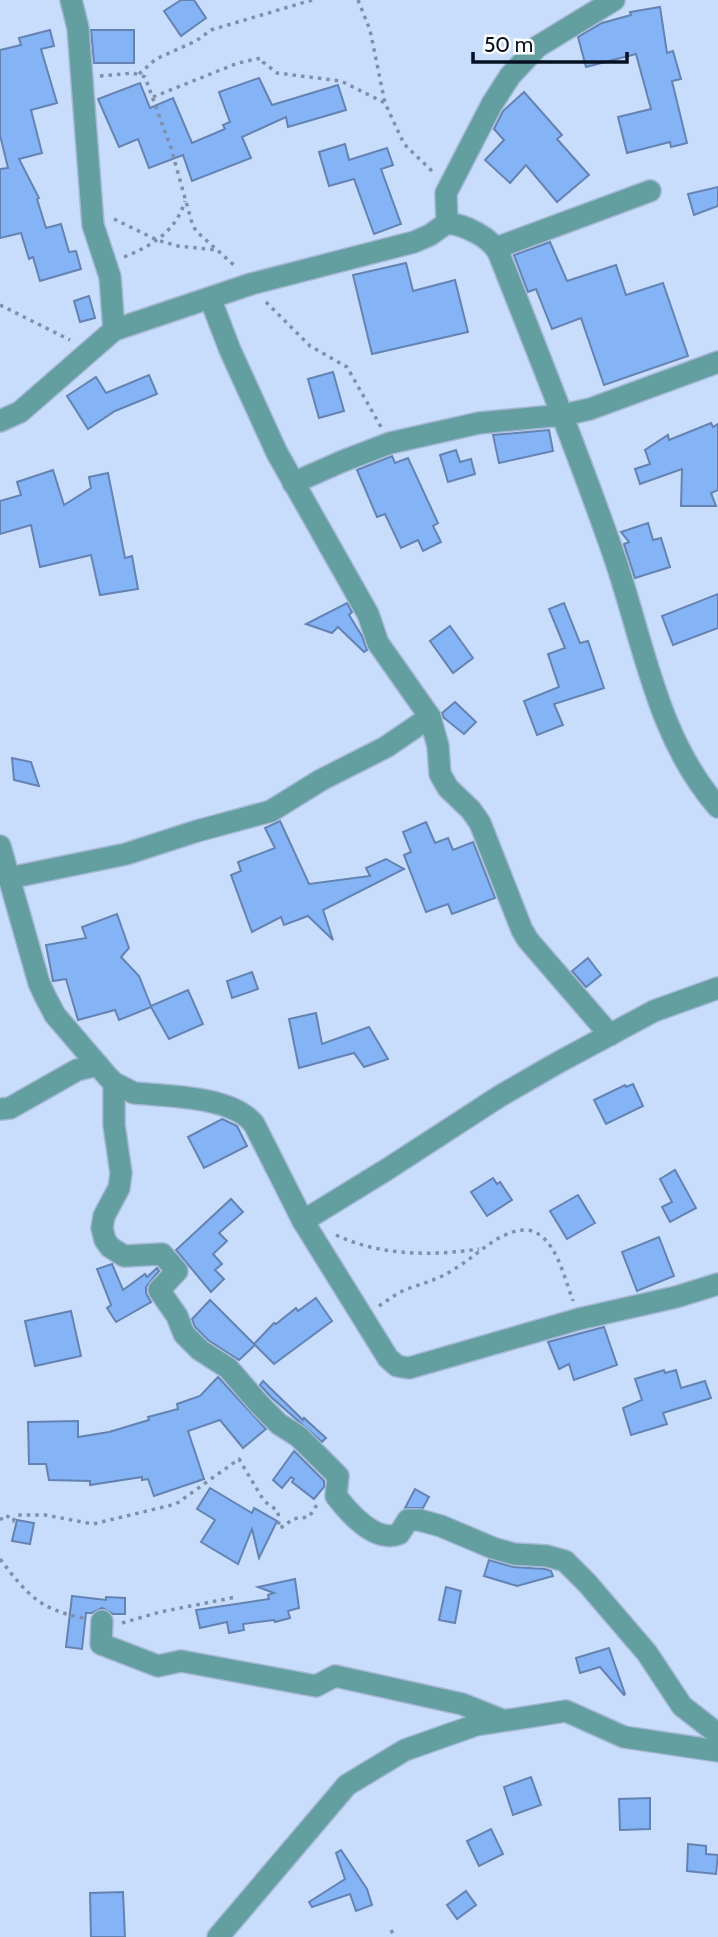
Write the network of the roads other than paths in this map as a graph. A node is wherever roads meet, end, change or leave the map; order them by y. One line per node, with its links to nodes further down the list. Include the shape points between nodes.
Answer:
1 (71, 0): 7 (street, via 78,28 91,213 112,286)
2 (614, 0): 4 (street, via 537,47 510,76 446,193)
3 (650, 191): 5 (street)
4 (447, 223): 5 (street, via 459,225); 6 (street, via 414,242)
5 (496, 248): 9 (street)
6 (210, 298): 7 (street); 11 (street, via 234,361)
7 (114, 330): 10 (street, via 20,412)
8 (718, 362): 9 (street, via 613,402)
9 (563, 415): 11 (street, via 479,423 390,443); 13 (street, via 658,698 680,752)
10 (0, 421)
11 (293, 483): 12 (street, via 368,614 377,643)
12 (430, 717): 15 (street, via 271,811 126,854); 17 (street, via 440,774 480,823 522,930)
13 (718, 807)
14 (0, 846): 15 (street)
15 (9, 878): 18 (street, via 38,983 55,1015)
16 (718, 988): 17 (street, via 654,1011)
17 (610, 1035): 21 (street, via 500,1096)
18 (98, 1065): 19 (street); 20 (street, via 77,1070)
19 (114, 1083): 21 (street, via 134,1093 191,1098 248,1116); 25 (street, via 121,1173 119,1188 104,1216 105,1240 124,1256 162,1254 177,1271 159,1290 184,1334 228,1368 279,1424 298,1436 338,1476 336,1496 343,1506 385,1536 399,1534 408,1520 419,1520 493,1548 565,1562 647,1653 681,1706)
20 (0, 1110)
21 (306, 1219): 22 (street, via 388,1358 409,1368)
22 (718, 1284)
23 (102, 1621): 24 (street, via 101,1644 158,1666 181,1661 316,1686 335,1676 462,1704)
24 (504, 1721): 26 (street, via 566,1711 624,1737); 27 (street, via 476,1725 405,1750 347,1785)
25 (718, 1734)
26 (718, 1751)
27 (218, 1937)

